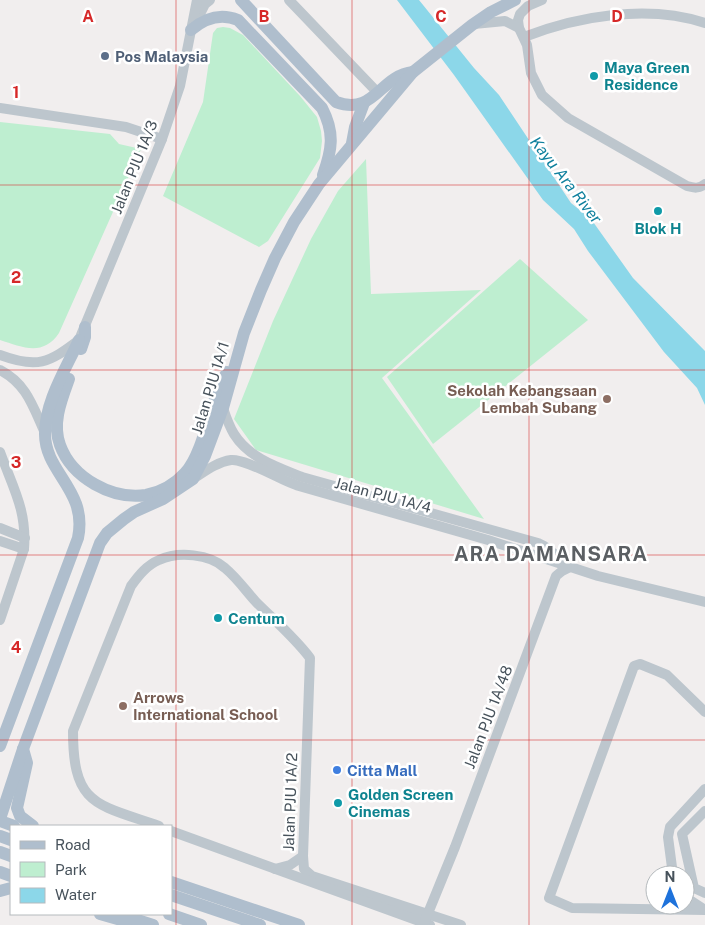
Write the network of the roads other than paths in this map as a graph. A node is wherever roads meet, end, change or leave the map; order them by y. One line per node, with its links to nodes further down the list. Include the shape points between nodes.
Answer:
1 (197, 0): 9 (street, Jalan PJU 1A/3)
2 (210, 0): 9 (street)
3 (241, 0): 13 (main road, via 336,102 347,106)
4 (289, 0): 12 (street)
5 (514, 0): 8 (main road, Jalan PJU 1A/1)
6 (542, 0): 10 (street, via 520,14)
7 (705, 23): 10 (street, via 651,14 609,16)
8 (472, 25): 10 (street, via 505,21); 11 (main road, Jalan PJU 1A/1)
9 (192, 30): 15 (street, Jalan PJU 1A/3, via 180,86); 17 (main road, via 207,19 231,17 238,20 322,108 332,148)
10 (521, 32): 18 (street, via 537,87 560,112 687,186 700,188)
11 (415, 71): 12 (main road, via 395,77); 16 (main road, Jalan PJU 1A/1)
12 (378, 92): 13 (main road)
13 (364, 103): 16 (main road)
14 (0, 108): 15 (street, via 126,127)
15 (162, 139): 19 (street, Jalan PJU 1A/3)
16 (351, 146): 17 (main road, Jalan PJU 1A/1)
17 (319, 184): 22 (main road, Jalan PJU 1A/1, via 273,262 251,312)
18 (705, 184)
19 (85, 327): 20 (street, Jalan PJU 1A/3); 22 (main road, via 85,337 60,403 57,428 60,444 72,467 111,491 145,495 159,491 186,472 216,395 227,372)
20 (79, 340): 21 (street, via 62,353 39,363); 25 (main road, via 52,398)
21 (0, 355)
22 (236, 363): 24 (main road, Jalan PJU 1A/1)
23 (0, 370): 25 (street, via 27,394)
24 (223, 408): 27 (street, Jalan PJU 1A/4, via 242,444); 28 (main road, Jalan PJU 1A/1)
25 (45, 434): 39 (main road, via 50,455 79,510 80,529)
26 (0, 452): 30 (street, via 22,509)
27 (274, 471): 28 (street, Jalan PJU 1A/4, via 234,460 218,464); 33 (street, Jalan PJU 1A/4, via 299,486); 34 (street, Jalan PJU 1A/4, via 538,543)
28 (193, 479): 40 (main road, Jalan PJU 1A/1, via 163,499 134,512 100,543)
29 (0, 528): 30 (street)
30 (25, 538): 32 (street)
31 (0, 541): 32 (street)
32 (24, 549): 37 (street)
33 (552, 561): 34 (street, Jalan PJU 1A/4); 35 (street)
34 (570, 567): 35 (street); 36 (street, Jalan PJU 1A/4)
35 (556, 576): 59 (street, Jalan PJU 1A/48)
36 (705, 602)
37 (0, 620)
38 (705, 712): 54 (street, via 667,675 640,664 634,666 549,898 572,908)
39 (0, 746)
40 (22, 749): 43 (main road, Jalan PJU 1A/1); 45 (main road, via 27,764 17,808 20,816)
41 (705, 789): 49 (street, via 670,827)
42 (705, 811): 52 (street, via 682,834 694,888)
43 (0, 820): 44 (main road)
44 (12, 825)
45 (32, 825)
46 (156, 825): 48 (street, Jalan PJU 1A/2, via 98,804 86,793 73,756 74,728 131,586 144,570 160,559 179,554 208,558 224,567 310,658)
47 (172, 831): 50 (street, Jalan PJU 1A/2)
48 (303, 856): 50 (street, via 290,865); 59 (street, Jalan PJU 1A/2, via 304,869 312,876)
49 (672, 865)
50 (275, 868): 59 (street, Jalan PJU 1A/2)
51 (172, 882): 63 (main road)
52 (705, 893)
53 (172, 896): 62 (main road)
54 (645, 907)
55 (104, 915): 58 (main road)
56 (123, 915): 58 (main road)
57 (172, 915): 61 (main road)
58 (138, 920): 60 (main road)
59 (427, 920): 64 (street, Jalan PJU 1A/2)
60 (153, 925)
61 (201, 925)
62 (260, 925)
63 (299, 925)
64 (461, 925)

